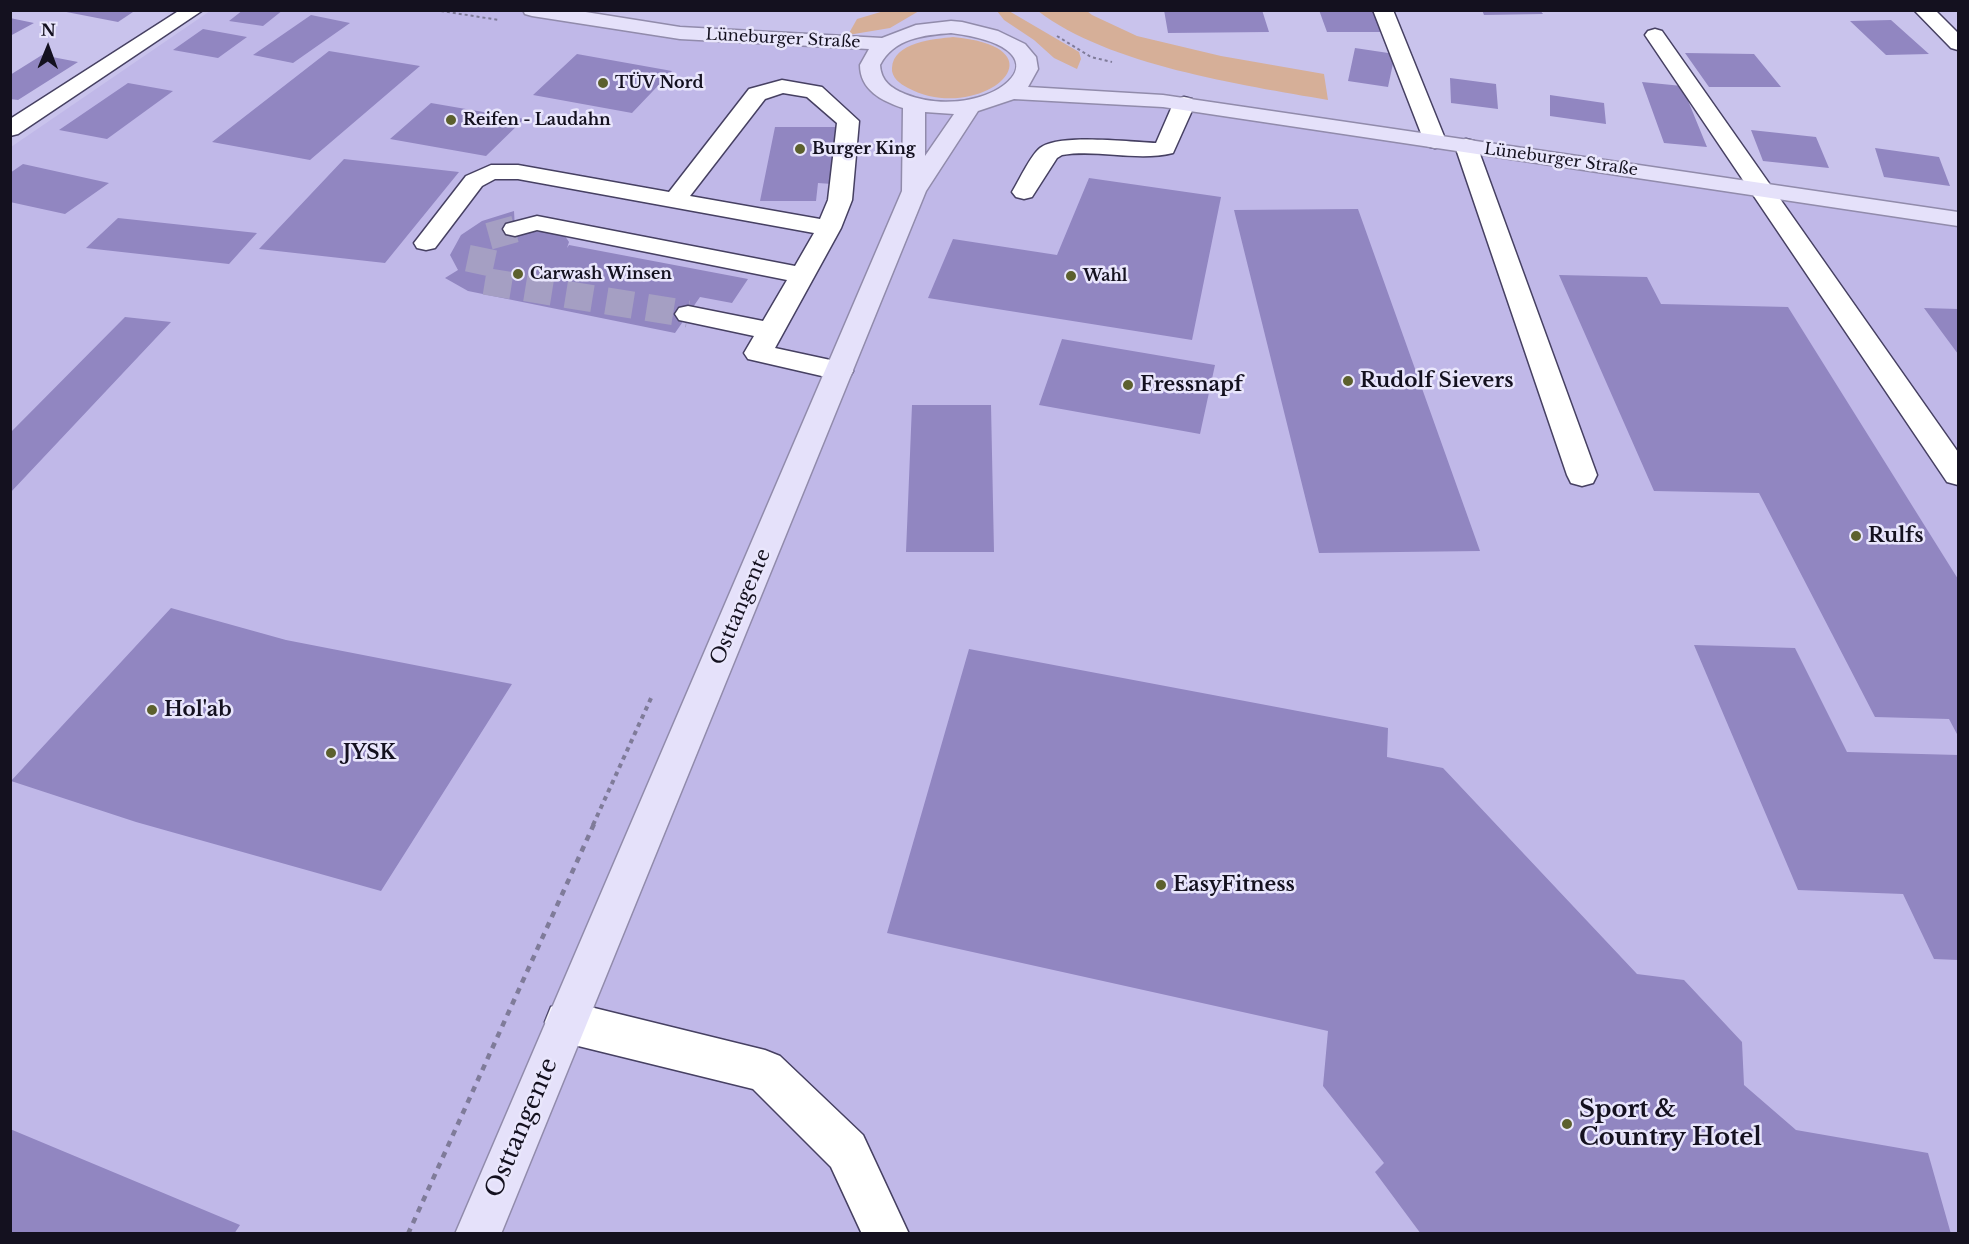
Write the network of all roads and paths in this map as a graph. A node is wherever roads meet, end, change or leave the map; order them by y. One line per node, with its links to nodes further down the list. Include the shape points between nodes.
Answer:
1 (194, 10): 22 (street)
2 (532, 10): 7 (main road, Lüneburger Straße)
3 (575, 10): 7 (street)
4 (976, 10): 9 (main road)
5 (1383, 10): 23 (street)
6 (1923, 10): 13 (street)
7 (552, 14): 10 (main road, Lüneburger Straße)
8 (939, 19): 9 (main road, Lüneburger Straße, via 951,27); 12 (main road, Lüneburger Straße)
9 (984, 31): 16 (main road, Lüneburger Straße, via 1014,45)
10 (680, 33): 12 (main road, Lüneburger Straße); 14 (main road, Lüneburger Straße, via 719,46)
11 (1655, 35): 25 (street)
12 (886, 44): 17 (main road, Lüneburger Straße, via 873,57)
13 (1959, 44)
14 (802, 59)
15 (848, 68): 17 (main road, Lüneburger Straße)
16 (1045, 70): 18 (main road, via 1026,75); 19 (main road, Lüneburger Straße)
17 (870, 72): 20 (main road, Lüneburger Straße, via 879,88)
18 (1010, 92): 19 (main road, Lüneburger Straße); 21 (main road, Lüneburger Straße)
19 (1174, 102): 23 (main road, Lüneburger Straße); 27 (street, via 1165,148 1053,149)
20 (914, 104): 21 (main road, Lüneburger Straße); 26 (main road, Osttangente)
21 (970, 106): 26 (main road, Osttangente)
22 (10, 129)
23 (1434, 141): 24 (main road, Lüneburger Straße)
24 (1466, 146): 25 (main road, Lüneburger Straße); 38 (street)
25 (1764, 190): 29 (main road, Lüneburger Straße); 37 (street)
26 (914, 191): 36 (main road, Osttangente)
27 (1024, 192)
28 (675, 200): 30 (street); 30 (street, via 757,94 782,86 814,92 848,121 840,200); 32 (street, via 518,172 491,172 474,181)
29 (1959, 219)
30 (829, 228): 33 (street)
31 (515, 229): 33 (street, via 537,223)
32 (426, 243)
33 (804, 275): 35 (street)
34 (688, 314): 35 (street)
35 (771, 331): 36 (street, via 758,353)
36 (839, 371): 40 (main road, Osttangente)
37 (1959, 474)
38 (1582, 475)
39 (656, 688): 41 (path)
40 (566, 1022): 42 (main road, Osttangente); 43 (street, via 765,1071 847,1151)
41 (408, 1233)
42 (478, 1233)
43 (886, 1233)

